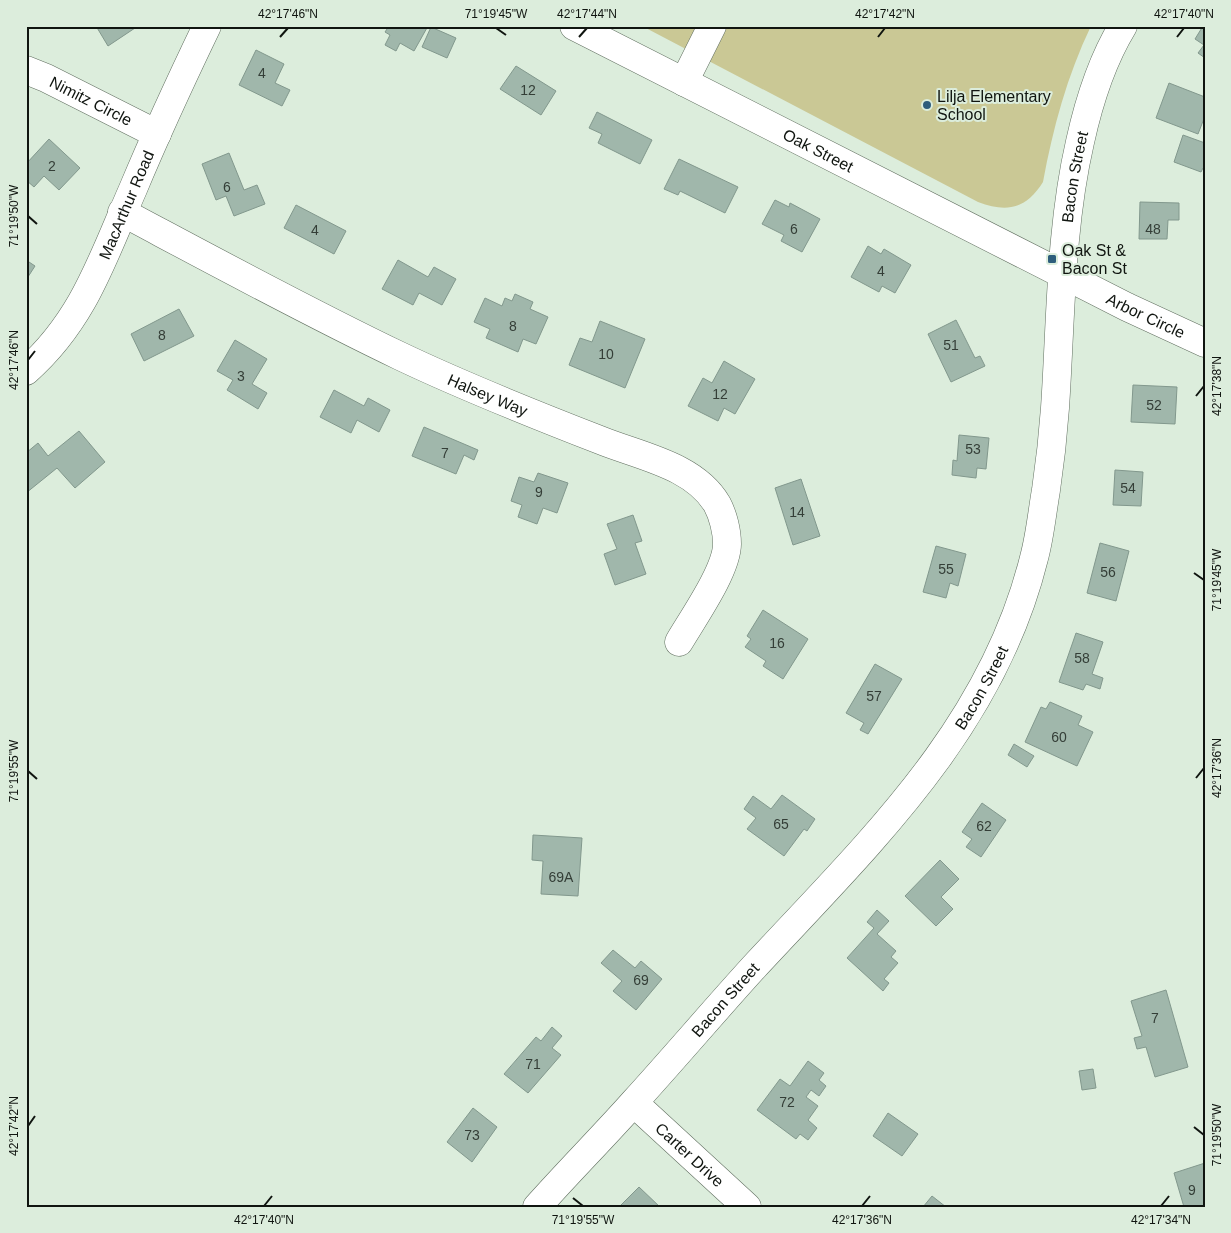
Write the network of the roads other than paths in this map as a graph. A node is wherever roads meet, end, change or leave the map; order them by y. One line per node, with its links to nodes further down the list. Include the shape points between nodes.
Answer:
1 (207, 26): 7 (street, MacArthur Road)
2 (574, 26): 6 (street, Oak Street)
3 (712, 26): 6 (street)
4 (1123, 26): 9 (street, Bacon Street, via 1102,66 1082,129 1066,215)
5 (26, 70): 7 (street, Nimitz Circle)
6 (684, 82): 9 (street, Oak Street)
7 (157, 134): 8 (street, MacArthur Road)
8 (122, 212): 11 (street, MacArthur Road, via 83,302 61,334); 12 (street, Halsey Way, via 402,357 531,413 660,463 687,475 706,489 725,524 727,544 723,563)
9 (1062, 273): 10 (street, Arbor Circle); 13 (street, Bacon Street, via 1055,410 1035,556 1010,635 992,672 950,742 894,813)
10 (1205, 343)
11 (26, 371)
12 (679, 642)
13 (634, 1103): 14 (street, Bacon Street); 15 (street, Carter Drive)
14 (537, 1207)
15 (746, 1207)

